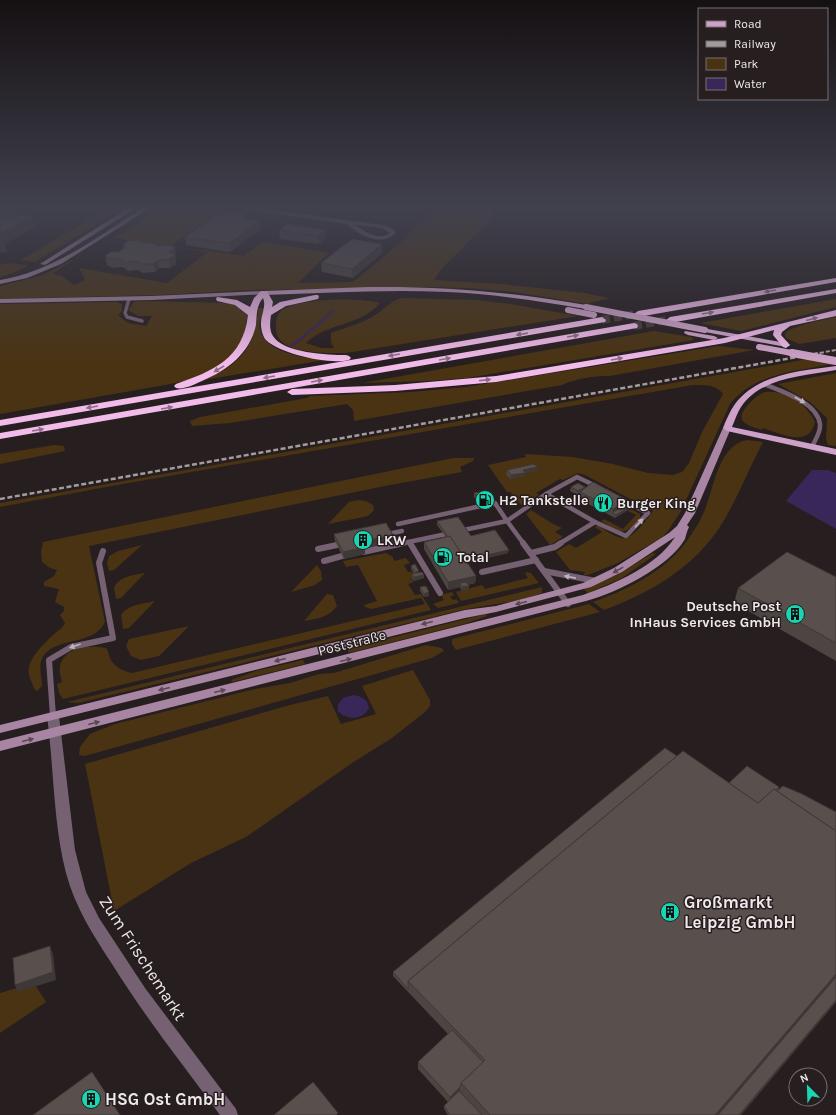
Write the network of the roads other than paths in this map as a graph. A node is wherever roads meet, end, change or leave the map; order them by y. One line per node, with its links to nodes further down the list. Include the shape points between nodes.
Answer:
1 (51, 259): 4 (street, via 33,270)
2 (64, 259): 4 (street, via 41,272)
3 (836, 280): 14 (highway, one-way to 14)
4 (0, 282)
5 (836, 291): 17 (highway, one-way to 5)
6 (263, 296): 7 (main road); 9 (street); 10 (street); 13 (highway); 15 (highway, via 255,301); 21 (main road, bridge, via 399,290 470,291 527,297)
7 (314, 297): 13 (highway, via 283,304); 22 (main road, bridge, via 448,296 503,300)
8 (129, 298): 9 (street); 11 (street); 18 (lane, via 125,313 127,318)
9 (151, 298): 10 (street)
10 (220, 299): 15 (highway, via 243,305)
11 (0, 301)
12 (836, 313): 19 (highway, one-way to 12)
13 (267, 314): 25 (highway, via 269,338 283,348 309,356)
14 (638, 314)
15 (253, 315): 30 (highway, one-way to 30, via 242,349 228,364 198,379)
16 (602, 320): 25 (highway, one-way to 25)
17 (670, 320)
18 (142, 321)
19 (788, 325): 21 (highway); 23 (highway, via 778,331 777,335)
20 (634, 326): 29 (highway, one-way to 20)
21 (738, 336): 22 (highway); 23 (main road)
22 (725, 340): 26 (main road, bridge); 29 (highway, one-way to 22, via 496,379)
23 (786, 345): 24 (main road)
24 (836, 354)
25 (377, 358): 30 (highway, one-way to 30)
26 (836, 361)
27 (836, 368): 28 (main road, via 789,376)
28 (764, 384): 32 (main road, via 753,390 739,404); 34 (lane, one-way to 34, via 797,398 814,411 820,422 819,432)
29 (237, 396): 33 (highway, one-way to 29)
30 (130, 400): 31 (highway, one-way to 31)
31 (0, 423)
32 (727, 428): 34 (main road); 41 (street, Poststraße)
33 (0, 436)
34 (812, 447): 35 (main road)
35 (836, 452)
36 (605, 491): 37 (lane, via 577,477)
37 (546, 494): 39 (lane); 40 (lane)
38 (620, 499): 40 (lane, one-way to 38, via 626,536 648,513)
39 (507, 521): 42 (lane, via 494,503); 45 (lane); 50 (lane)
40 (595, 522): 50 (lane, via 555,547)
41 (684, 523): 56 (street, Poststraße, one-way to 56, via 672,535 638,558); 59 (street, Poststraße, via 684,529 671,548 646,570 616,587)
42 (398, 524)
43 (402, 531): 44 (lane)
44 (388, 534)
45 (409, 542): 49 (lane); 57 (lane)
46 (337, 545): 47 (lane)
47 (318, 549)
48 (104, 551): 60 (lane, one-way to 60, via 99,563 113,638 61,651 49,660)
49 (363, 552)
50 (531, 553): 53 (lane)
51 (342, 556): 52 (lane)
52 (324, 560)
53 (536, 560): 54 (lane); 55 (lane)
54 (544, 571): 56 (lane, one-way to 54); 58 (lane)
55 (482, 572)
56 (596, 581): 58 (street, Poststraße)
57 (440, 593)
58 (559, 593): 59 (lane); 60 (street, Poststraße, one-way to 60)
59 (568, 604): 62 (street, Poststraße, one-way to 59)
60 (53, 716): 61 (street, Poststraße); 62 (street, Zum Frischemarkt)
61 (0, 729)
62 (56, 732): 63 (street, Poststraße, one-way to 62); 64 (street, Zum Frischemarkt, via 66,831 79,893 94,924 134,986)
63 (0, 746)
64 (230, 1115)

